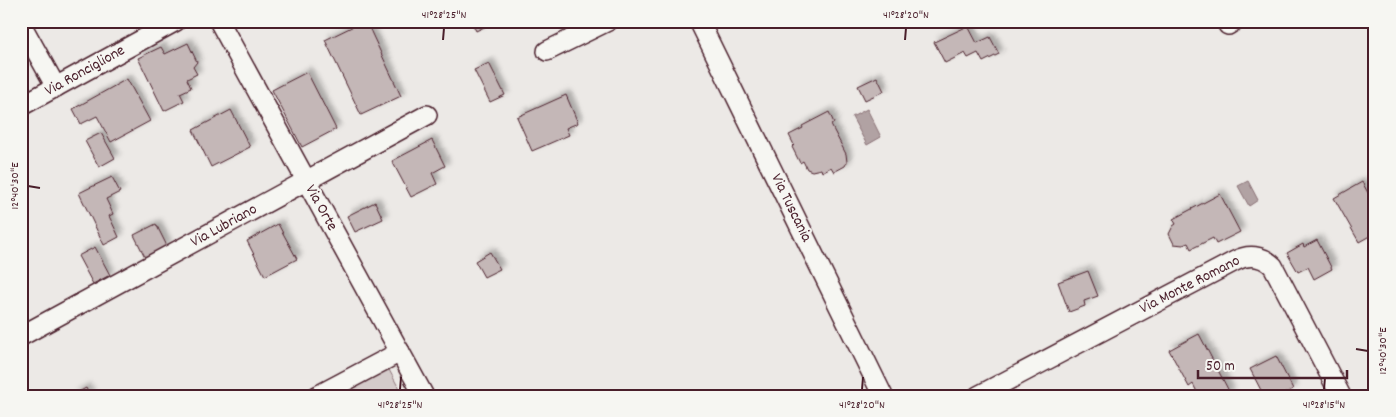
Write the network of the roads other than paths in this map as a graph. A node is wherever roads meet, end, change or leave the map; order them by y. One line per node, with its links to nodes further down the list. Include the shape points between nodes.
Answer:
1 (176, 21): 7 (street, Via Ronciglione)
2 (219, 21): 10 (street, Via Orte)
3 (608, 21): 6 (street)
4 (699, 21): 15 (street, Via Tuscania)
5 (21, 24): 7 (street)
6 (547, 51)
7 (56, 87): 8 (street, Via Ronciglione)
8 (21, 106)
9 (427, 115): 10 (street, Via Lubriano)
10 (306, 181): 11 (street, Via Lubriano); 12 (street, Via Orte)
11 (21, 336)
12 (400, 352): 13 (street); 14 (street, Via Orte)
13 (317, 396)
14 (424, 396)
15 (883, 396)
16 (978, 396): 17 (street, Via Monte Romano, via 1235,261 1252,257 1264,259 1273,266)
17 (1341, 396)

